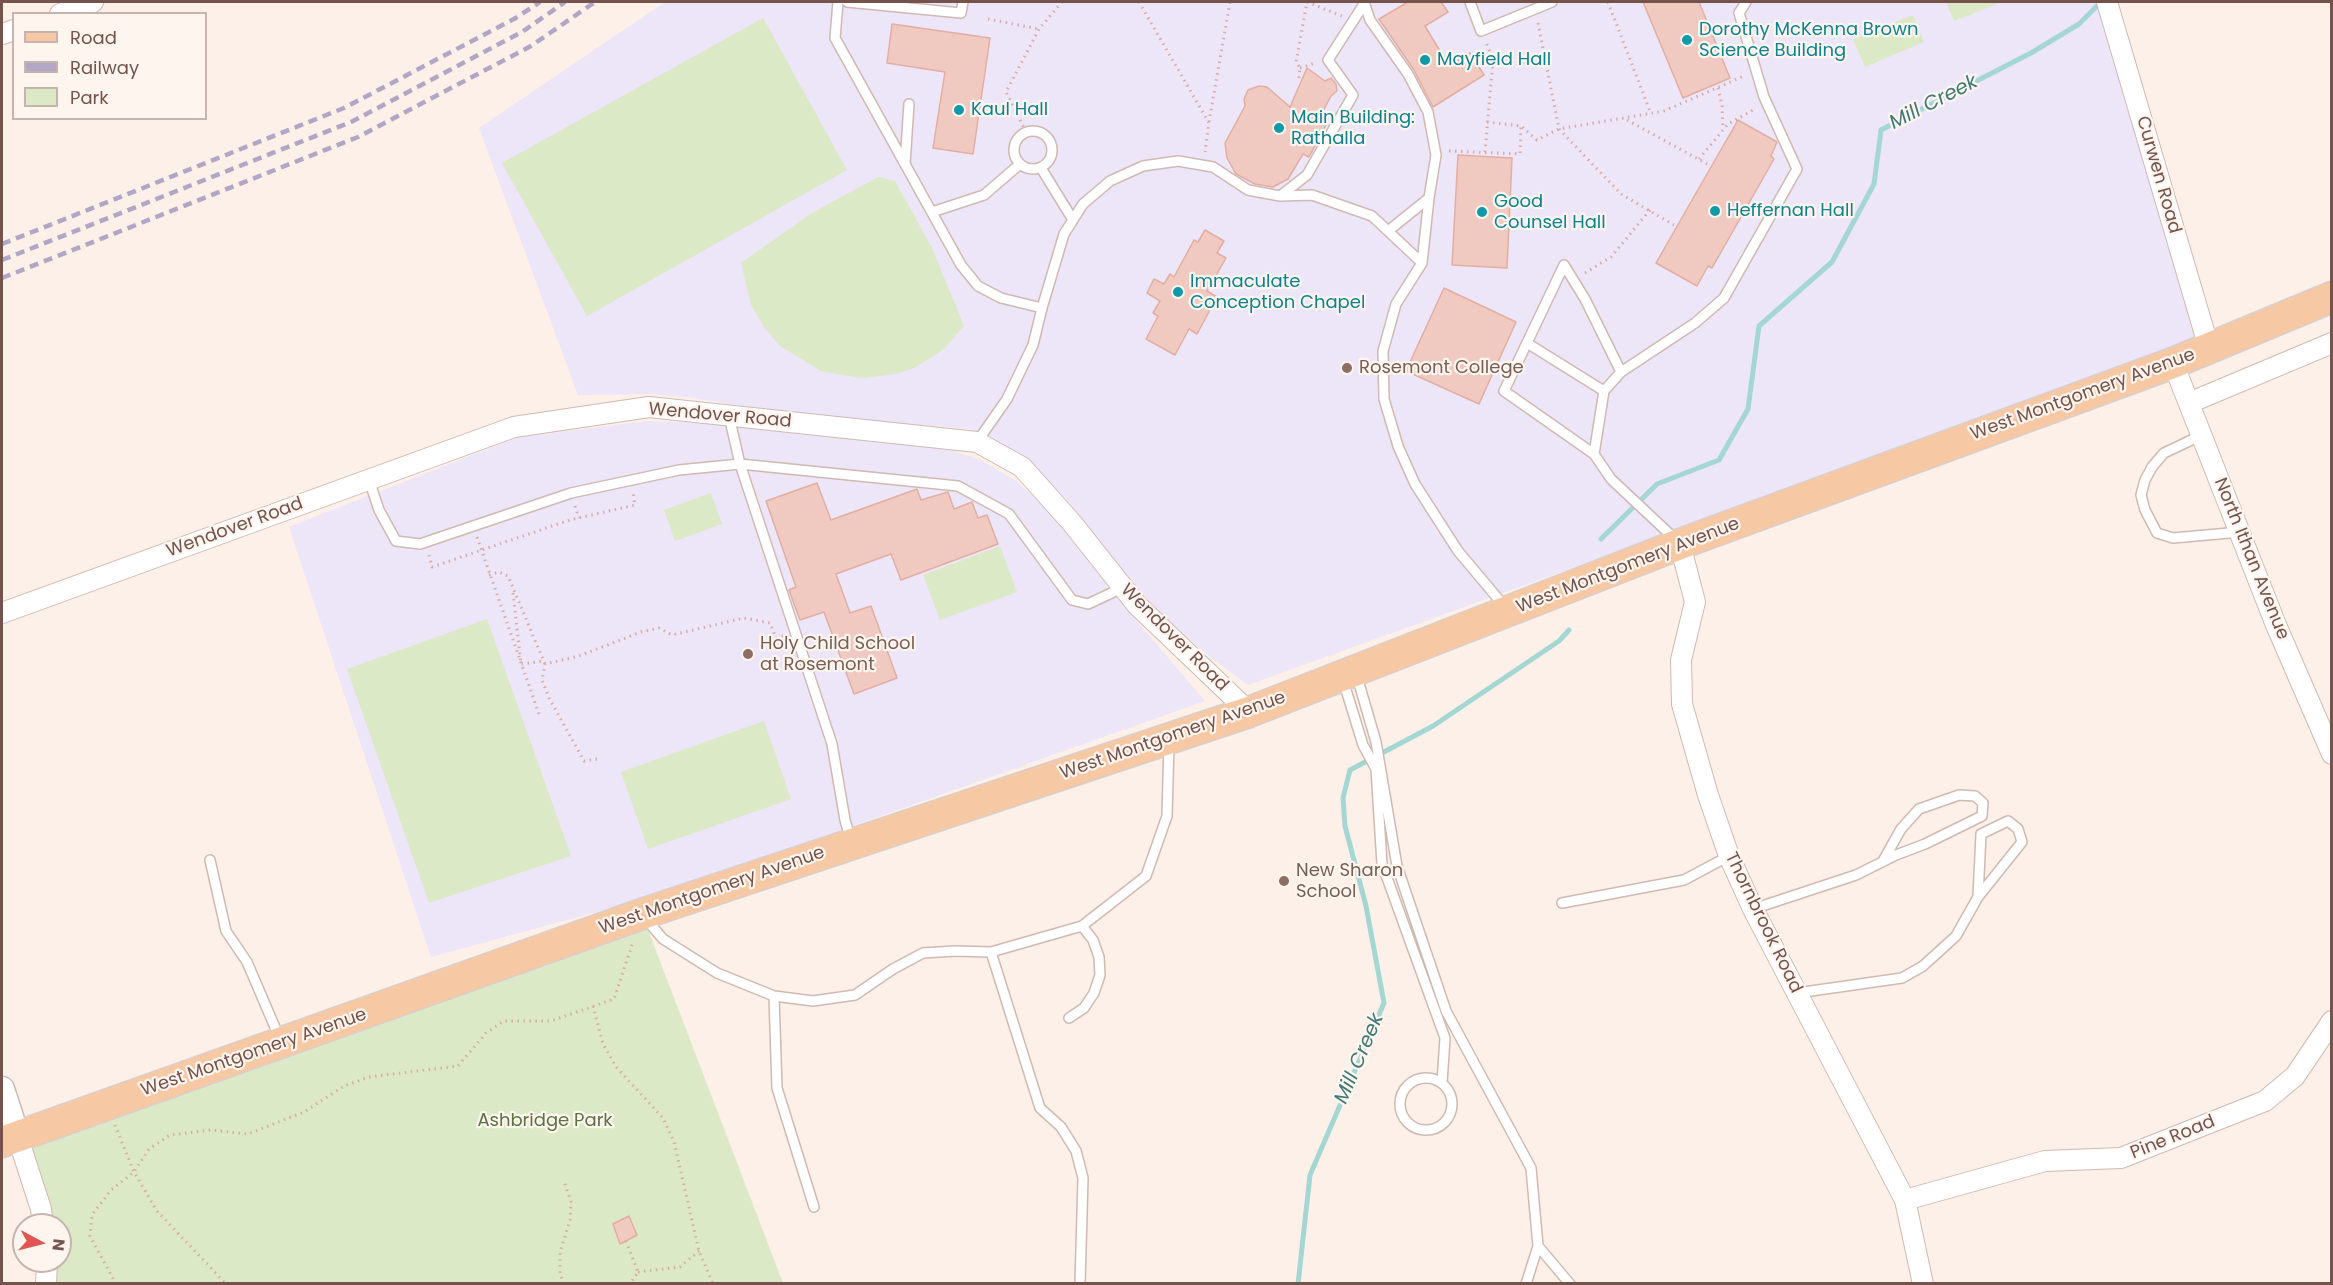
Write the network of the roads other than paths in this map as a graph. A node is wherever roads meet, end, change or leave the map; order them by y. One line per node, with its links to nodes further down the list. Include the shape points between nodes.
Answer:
1 (93, 2): 10 (street)
2 (838, 2): 12 (lane, via 835,38)
3 (847, 2): 4 (lane, via 962,14)
4 (963, 2)
5 (1470, 2): 6 (lane, via 1481,30)
6 (1552, 2)
7 (1746, 2): 27 (lane, via 1739,13 1756,70 1797,169 1724,298 1695,323)
8 (2107, 2): 25 (street, Curwen Road)
9 (1364, 3): 15 (lane, via 1328,60 1353,95 1306,174); 16 (lane, via 1370,20 1408,74 1428,112 1435,150)
10 (66, 12)
11 (909, 104): 12 (lane)
12 (905, 164): 17 (lane)
13 (1020, 164): 14 (lane); 14 (lane, via 1014,150 1020,136 1041,132 1051,142 1051,157); 17 (lane, via 984,195)
14 (1041, 168): 18 (lane)
15 (1280, 196): 18 (lane, via 1248,190 1213,167 1178,161 1143,166 1110,181 1083,204); 19 (lane, via 1312,195 1372,216)
16 (1429, 198): 19 (lane); 20 (lane)
17 (932, 212): 22 (lane, via 961,265 978,286 1001,298)
18 (1073, 220): 22 (lane, via 1064,234)
19 (1388, 231): 20 (lane)
20 (1422, 263): 39 (lane, via 1396,304 1383,351 1384,399 1415,484 1458,551)
21 (2331, 297): 25 (main road, West Montgomery Avenue)
22 (1042, 308): 32 (lane, via 1033,345 1007,399)
23 (1527, 343): 27 (lane, via 1564,264); 28 (lane); 33 (lane, via 1504,391)
24 (2331, 343): 29 (street)
25 (2209, 348): 26 (main road, West Montgomery Avenue)
26 (2173, 363): 29 (street, North Ithan Avenue); 37 (main road, West Montgomery Avenue)
27 (1621, 372): 28 (lane)
28 (1604, 392): 33 (lane)
29 (2189, 403): 31 (street, North Ithan Avenue)
30 (729, 416): 32 (street, Wendover Road); 34 (lane); 35 (street, Wendover Road, via 649,407 514,427)
31 (2202, 435): 36 (street, North Ithan Avenue); 36 (lane, via 2164,453 2152,467 2141,495 2145,510 2157,533 2173,538)
32 (977, 442): 38 (street, Wendover Road, via 1022,467)
33 (1594, 454): 37 (lane, via 1611,479)
34 (740, 464): 35 (lane, via 679,470 572,493 420,544 396,541); 38 (lane, via 958,486 1009,514 1072,600 1088,604); 45 (lane, via 832,744)
35 (369, 480): 40 (street, Wendover Road)
36 (2240, 532): 44 (street, North Ithan Avenue)
37 (1671, 535): 39 (main road, West Montgomery Avenue); 46 (street, Thornbrook Road, via 1695,602 1681,660 1682,704)
38 (1122, 588): 42 (street, Wendover Road)
39 (1509, 611): 41 (main road, West Montgomery Avenue)
40 (2, 613)
41 (1349, 674): 42 (main road, West Montgomery Avenue); 60 (lane, via 1353,714 1376,769 1382,864 1445,1038); 66 (lane, via 1376,742 1397,866 1446,1011 1531,1168)
42 (1249, 712): 43 (main road, West Montgomery Avenue)
43 (1169, 738): 45 (main road, West Montgomery Avenue); 53 (lane, via 1167,816 1146,876)
44 (2331, 754)
45 (852, 844): 52 (main road, West Montgomery Avenue)
46 (1729, 856): 50 (lane, via 1684,880); 51 (street, Thornbrook Road)
47 (210, 860): 59 (lane, via 226,931 247,962)
48 (1883, 861): 48 (lane, via 1982,816 1983,803 1975,796 1959,795 1918,809); 51 (lane, via 1857,875)
49 (1978, 897): 49 (lane, via 2022,842 2018,829 2008,821 1981,834); 55 (lane, via 1956,936 1923,966 1902,978)
50 (1562, 903)
51 (1753, 909): 55 (street, Thornbrook Road)
52 (642, 914): 56 (lane, via 663,939 717,973); 59 (main road, West Montgomery Avenue)
53 (1082, 926): 54 (lane); 57 (lane, via 1100,957 1100,975 1084,1008)
54 (991, 952): 56 (lane, via 923,953 855,995 813,1001); 67 (lane, via 1040,1108 1061,1127 1076,1151 1083,1178)
55 (1797, 993): 63 (street, Thornbrook Road)
56 (774, 996): 64 (lane, via 777,1088)
57 (1069, 1018)
58 (2331, 1021): 63 (street, Pine Road, via 2295,1076 2265,1101 2121,1158 2045,1161)
59 (282, 1044): 62 (main road, West Montgomery Avenue)
60 (1442, 1083): 60 (lane, via 1427,1077 1405,1087 1400,1111 1409,1125 1424,1131 1446,1121 1451,1097)
61 (2, 1089): 62 (street)
62 (9, 1138): 65 (street)
63 (1905, 1200): 70 (street, Thornbrook Road)
64 (814, 1207)
65 (42, 1213)
66 (1538, 1246): 68 (lane); 69 (lane)
67 (1080, 1284)
68 (1526, 1284)
69 (1570, 1284)
70 (1923, 1284)

